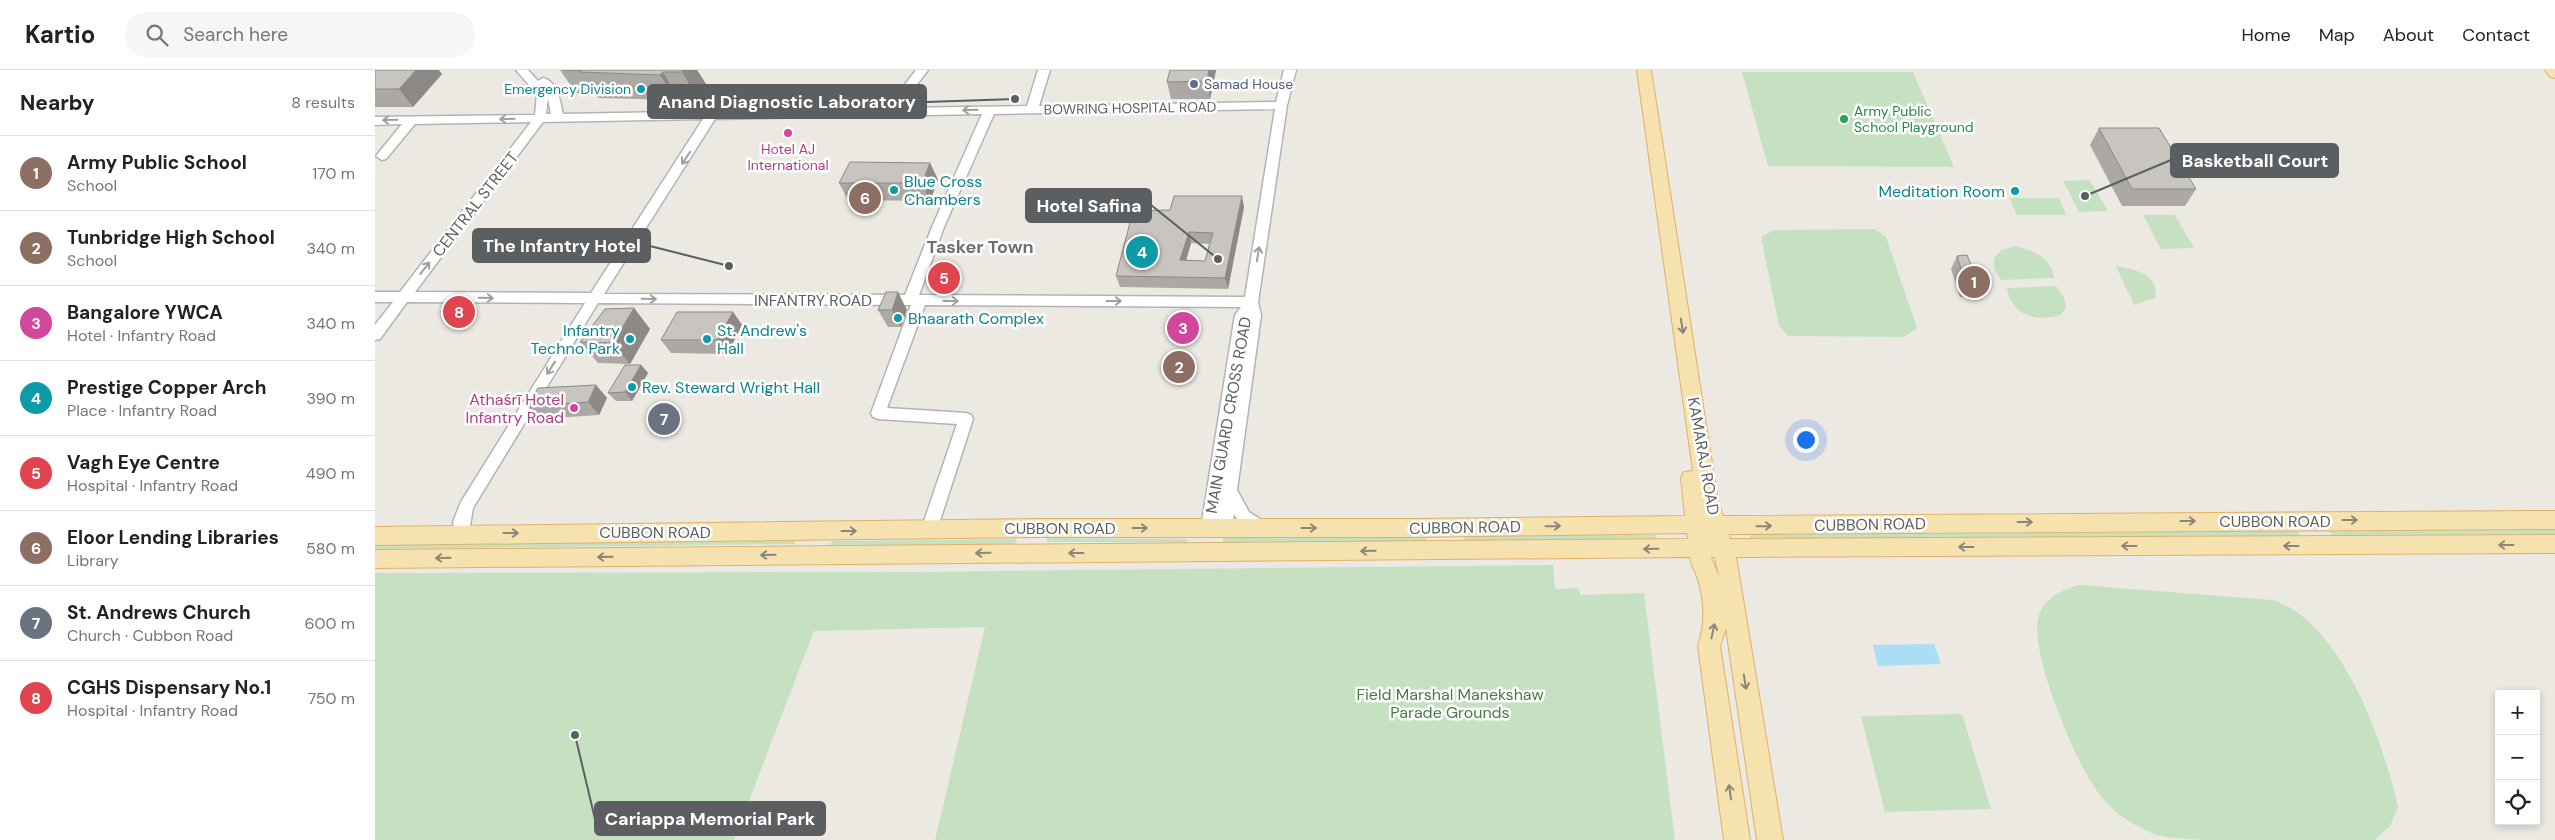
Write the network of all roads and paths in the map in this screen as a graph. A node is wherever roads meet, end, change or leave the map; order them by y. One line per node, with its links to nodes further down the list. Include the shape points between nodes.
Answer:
1 (522, 70): 15 (street, via 543,94)
2 (535, 70): 16 (street, via 553,93)
3 (922, 70): 13 (street)
4 (1043, 70): 12 (street)
5 (1290, 70): 10 (street, MAIN GUARD CROSS ROAD)
6 (1635, 70): 26 (main road, KAMARAJ ROAD)
7 (1644, 70): 26 (main road, KAMARAJ ROAD, one-way to 26)
8 (2551, 70): 9 (main road)
9 (2555, 74)
10 (1281, 105): 12 (street, BOWRING HOSPITAL ROAD); 24 (street, MAIN GUARD CROSS ROAD, one-way to 10)
11 (990, 110): 12 (street, BOWRING HOSPITAL ROAD); 13 (street, BOWRING HOSPITAL ROAD, one-way to 13); 23 (street, via 938,227)
12 (1032, 110)
13 (891, 111): 14 (street, BOWRING HOSPITAL ROAD, via 725,113)
14 (710, 116): 16 (street, BOWRING HOSPITAL ROAD); 22 (street, one-way to 22)
15 (540, 118): 16 (street, BOWRING HOSPITAL ROAD); 17 (street, one-way to 17); 21 (street, CENTRAL STREET, one-way to 15)
16 (558, 118)
17 (412, 120): 18 (street, one-way to 18); 19 (street)
18 (375, 121)
19 (382, 156)
20 (375, 297): 21 (street, INFANTRY ROAD)
21 (403, 297): 22 (street, INFANTRY ROAD, one-way to 22); 25 (street, CENTRAL STREET)
22 (594, 299): 23 (street, INFANTRY ROAD, one-way to 23); 38 (street, one-way to 38, via 466,506 461,522)
23 (915, 300): 24 (street, INFANTRY ROAD, one-way to 24); 36 (street, via 878,413 965,419)
24 (1251, 302): 27 (street, MAIN GUARD CROSS ROAD, via 1254,315); 33 (street, MAIN GUARD CROSS ROAD, via 1242,315)
25 (375, 335)
26 (1681, 360): 31 (main road, KAMARAJ ROAD)
27 (1230, 492): 33 (street, MAIN GUARD CROSS ROAD); 34 (street, via 1243,517)
28 (2432, 520): 29 (main road, CUBBON ROAD); 30 (main road, CUBBON ROAD, one-way to 28); 41 (main road)
29 (2555, 520)
30 (2311, 521): 31 (main road, CUBBON ROAD, one-way to 30); 42 (main road)
31 (1706, 524): 35 (main road, CUBBON ROAD, one-way to 31); 43 (main road, KAMARAJ ROAD); 44 (main road, KAMARAJ ROAD)
32 (1039, 528): 33 (main road, CUBBON ROAD, one-way to 33); 36 (main road, CUBBON ROAD); 46 (main road)
33 (1216, 528): 34 (main road, CUBBON ROAD)
34 (1261, 528): 35 (main road, CUBBON ROAD, one-way to 35)
35 (1445, 528): 45 (main road)
36 (929, 530): 37 (main road, CUBBON ROAD, one-way to 36)
37 (813, 531): 38 (main road, CUBBON ROAD, one-way to 37); 47 (main road)
38 (463, 533): 39 (main road, CUBBON ROAD)
39 (375, 536)
40 (2555, 544): 41 (main road, CUBBON ROAD, one-way to 41)
41 (2447, 545): 42 (main road, CUBBON ROAD)
42 (2323, 546): 44 (main road, CUBBON ROAD, one-way to 44)
43 (1699, 548): 44 (main road, CUBBON ROAD); 45 (main road, CUBBON ROAD, one-way to 45); 49 (main road, KAMARAJ ROAD, one-way to 43, via 1709,646 1715,628 1715,609)
44 (1723, 548): 50 (main road, KAMARAJ ROAD, one-way to 50)
45 (1444, 551): 46 (main road, CUBBON ROAD, one-way to 46)
46 (1031, 552): 47 (main road, CUBBON ROAD, one-way to 47)
47 (803, 555): 48 (main road, CUBBON ROAD, one-way to 48)
48 (375, 559)
49 (1736, 833): 50 (main road)
50 (1768, 833)

